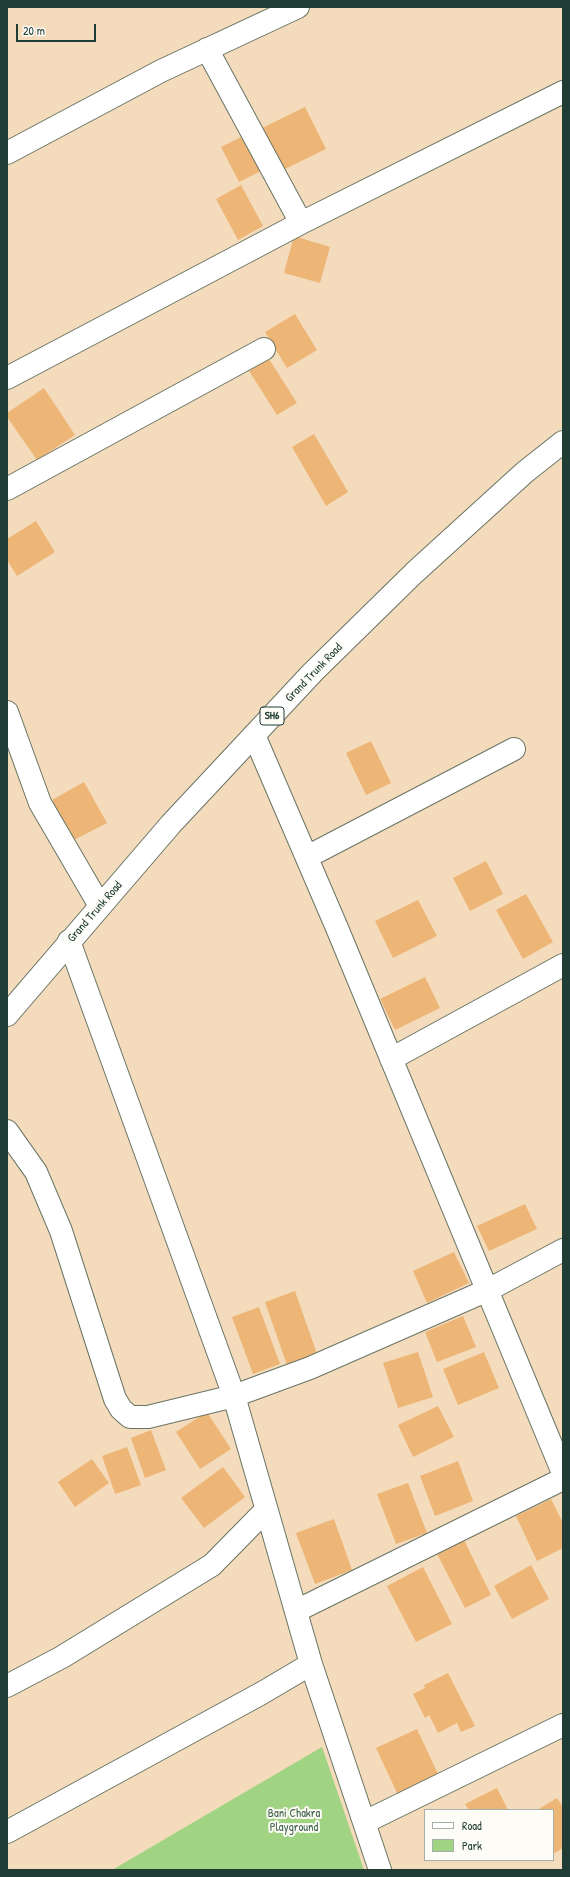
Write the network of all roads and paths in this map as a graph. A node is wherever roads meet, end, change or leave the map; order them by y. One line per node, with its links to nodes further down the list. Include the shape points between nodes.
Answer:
1 (298, 7): 2 (street)
2 (207, 49): 4 (street); 5 (street)
3 (563, 92): 5 (street)
4 (7, 153)
5 (301, 223): 7 (street)
6 (264, 348): 9 (street)
7 (7, 378)
8 (563, 442): 11 (street, Grand Trunk Road / SH6, via 525,472 414,573 313,672)
9 (7, 489)
10 (7, 712): 14 (street, via 40,803)
11 (254, 735): 13 (street); 14 (street, Grand Trunk Road / SH6, via 171,824)
12 (514, 750): 13 (street)
13 (307, 857): 18 (street)
14 (100, 906): 15 (street, Grand Trunk Road / SH6)
15 (70, 941): 17 (street, Grand Trunk Road / SH6); 22 (street)
16 (563, 966): 18 (street)
17 (7, 1015)
18 (391, 1059): 21 (street)
19 (7, 1131): 22 (street, via 36,1172 61,1231 115,1399 121,1409 130,1417 148,1417)
20 (563, 1250): 21 (street)
21 (488, 1290): 22 (street, via 310,1368); 23 (street)
22 (234, 1396): 25 (street)
23 (563, 1473)
24 (563, 1479): 26 (street)
25 (266, 1510): 26 (street); 28 (street, via 212,1565 62,1657)
26 (296, 1612): 27 (street)
27 (311, 1664): 30 (street); 31 (street)
28 (7, 1686)
29 (563, 1726): 30 (street)
30 (365, 1822): 32 (street)
31 (7, 1832)
32 (380, 1870)

